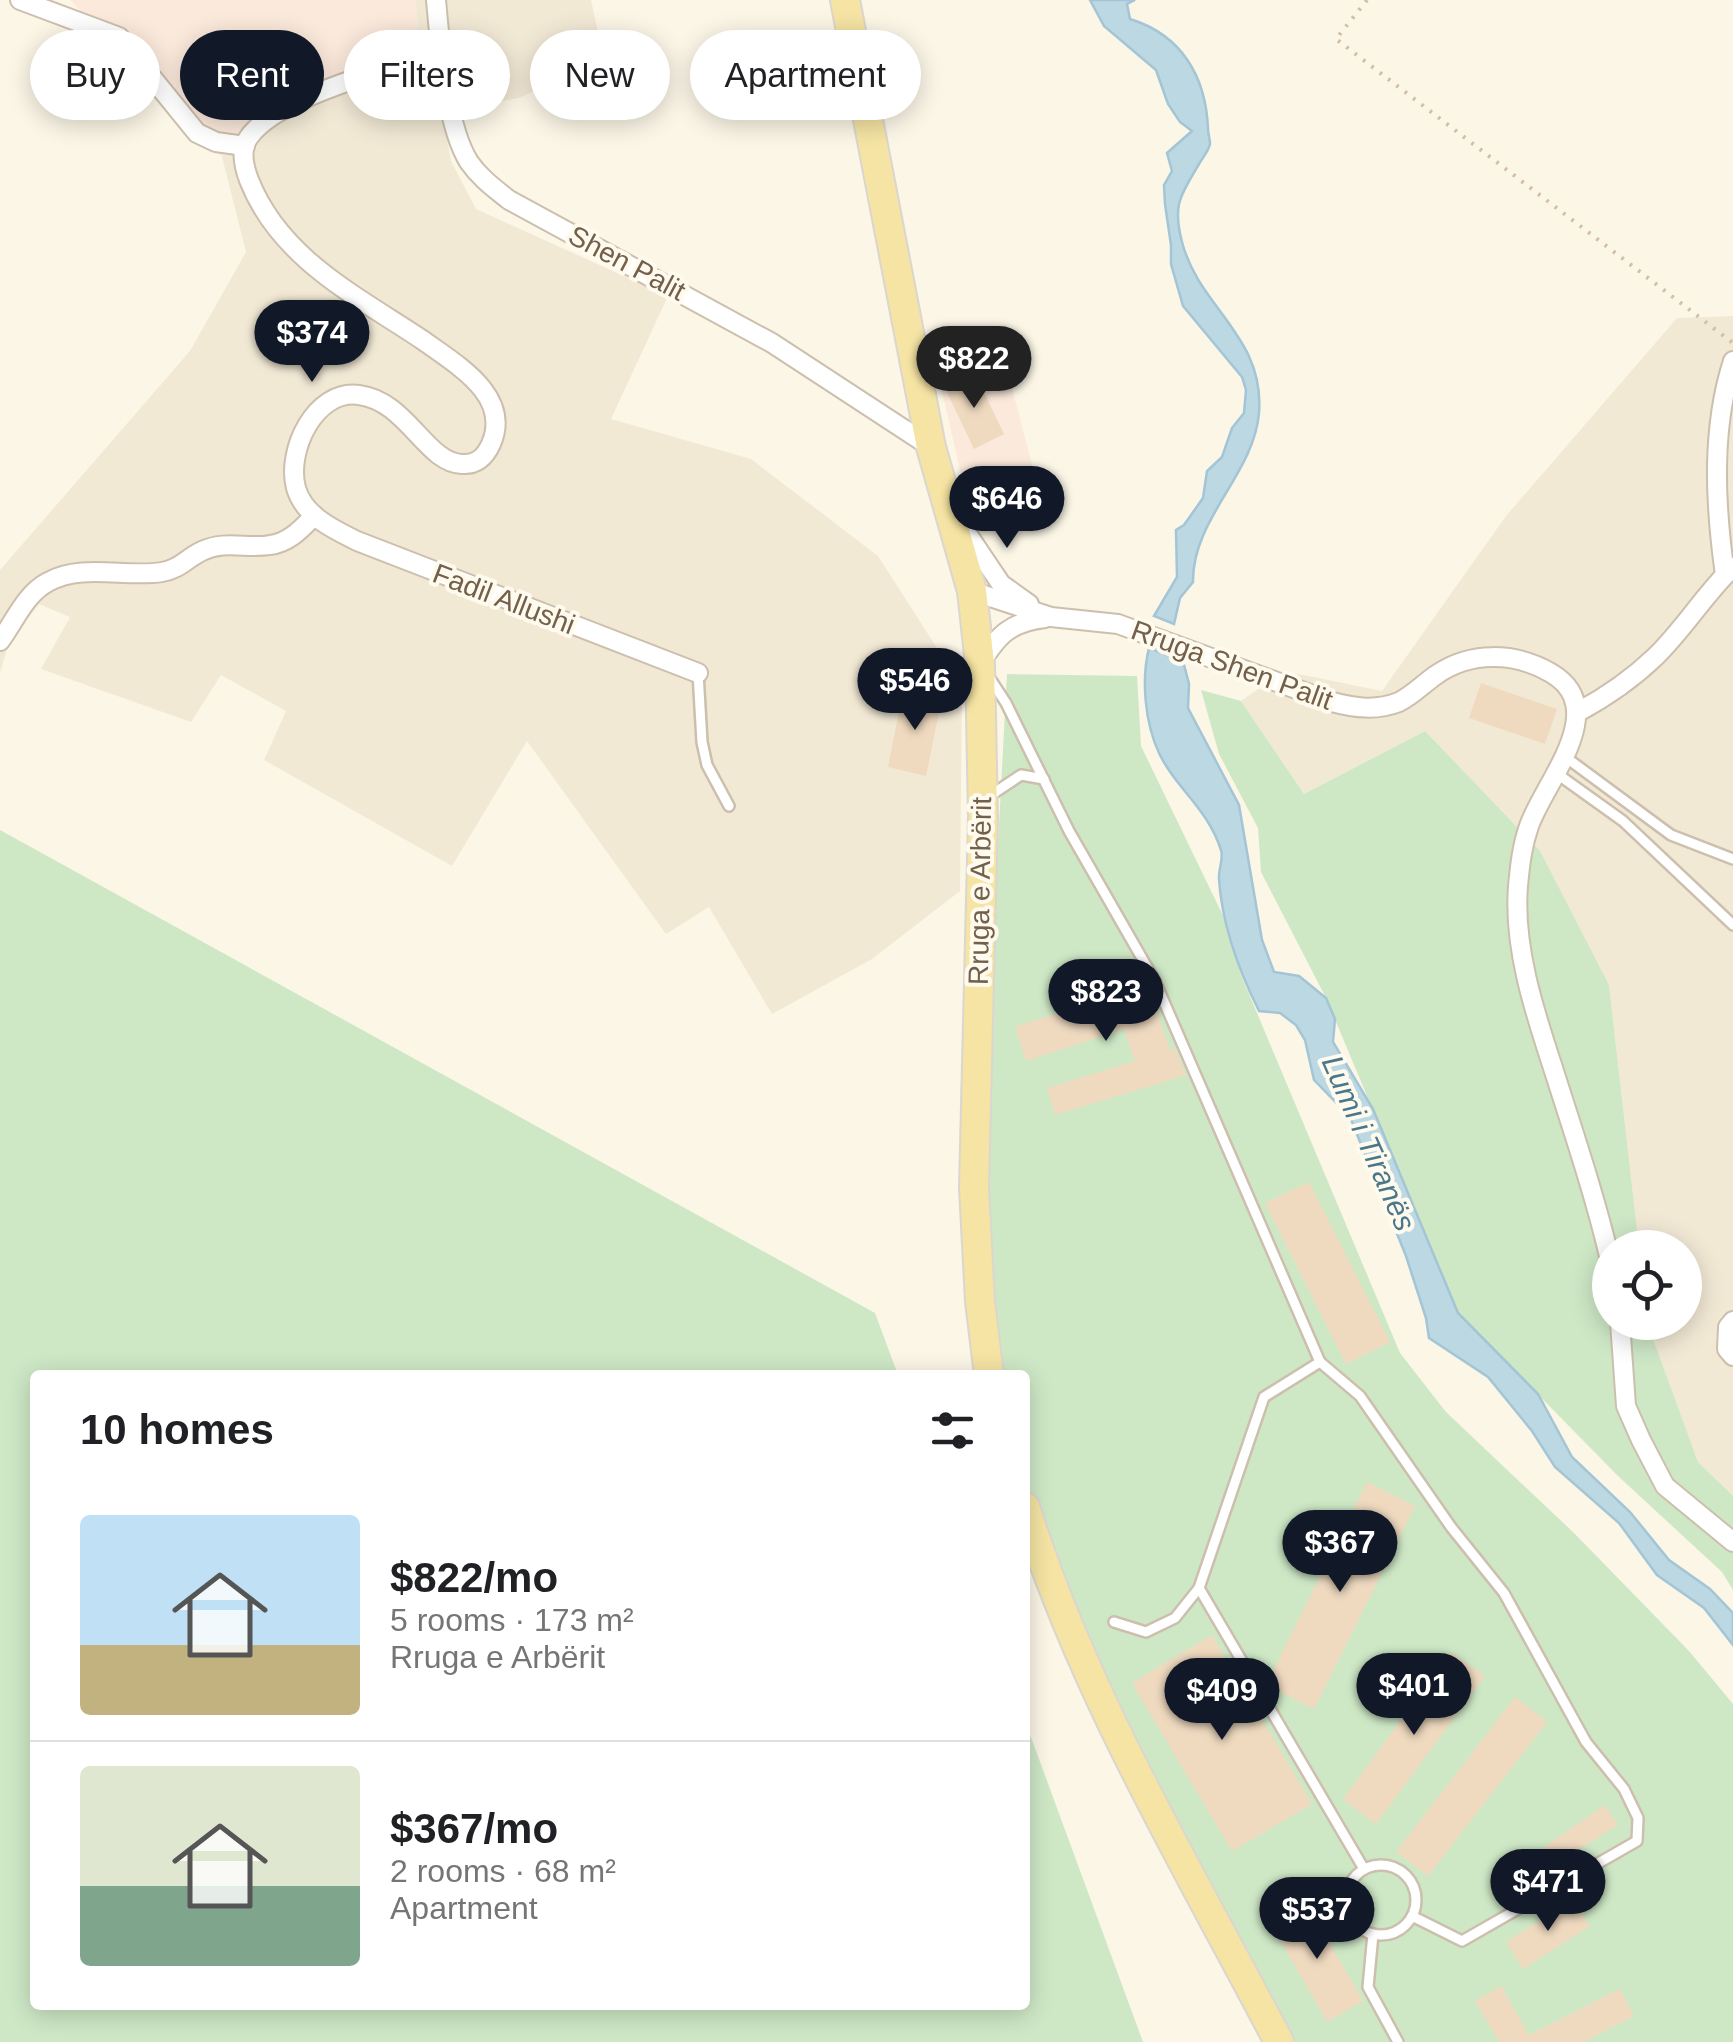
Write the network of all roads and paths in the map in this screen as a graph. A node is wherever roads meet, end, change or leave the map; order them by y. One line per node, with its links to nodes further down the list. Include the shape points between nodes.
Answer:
1 (20, 0): 8 (street, via 120,36 197,132)
2 (436, 0): 5 (street, Shen Palit)
3 (845, 0): 11 (main road, Rruga e Arbërit)
4 (1367, 0): 9 (path, via 1336,39)
5 (439, 30)
6 (344, 82): 8 (street, via 272,117)
7 (455, 120): 11 (street, Shen Palit, via 467,158 508,200 772,344)
8 (245, 146): 13 (street, via 251,185 283,239 322,274 474,378 496,421 486,454 466,465 438,455 394,408 376,399 358,394 329,402 308,425 294,469 296,488)
9 (1733, 343)
10 (1733, 361): 14 (street, via 1718,432 1718,512)
11 (931, 447): 12 (main road, Rruga e Arbërit)
12 (947, 503): 15 (main road, Rruga e Arbërit); 16 (street, via 1001,584)
13 (314, 516): 17 (street, via 274,546 227,544 161,572 82,573 49,581 27,599); 19 (street, Fadil Allushi, via 405,561)
14 (1729, 571): 20 (street, via 1657,655)
15 (972, 591): 16 (street, Rruga Shen Palit); 18 (main road, Rruga e Arbërit)
16 (1050, 617): 18 (street, via 998,636); 20 (street, Rruga Shen Palit, via 1118,624 1359,709 1398,702 1453,665 1498,657 1550,672 1576,697)
17 (0, 641)
18 (980, 664): 22 (lane); 23 (main road, Rruga e Arbërit)
19 (698, 673): 24 (lane, via 707,765)
20 (1578, 712): 21 (street)
21 (1560, 764): 25 (lane, via 1671,835); 26 (lane); 27 (street, via 1520,857 1522,944 1532,1004)
22 (1044, 779): 23 (lane, via 1022,776); 31 (lane, via 1155,981)
23 (983, 801): 32 (main road, Rruga e Arbërit, via 974,1188)
24 (729, 806)
25 (1733, 859)
26 (1733, 926)
27 (1603, 1230)
28 (1733, 1321): 30 (street, via 1727,1349)
29 (1621, 1340): 34 (street, via 1626,1406 1665,1486)
30 (1733, 1356)
31 (1320, 1362): 35 (lane, via 1264,1397); 38 (lane, via 1360,1396 1504,1592 1586,1742 1638,1818 1637,1840 1462,1941)
32 (988, 1370)
33 (1030, 1522): 40 (main road, via 1094,1684)
34 (1733, 1542)
35 (1200, 1588): 36 (lane, via 1175,1618 1146,1632); 37 (lane)
36 (1114, 1622)
37 (1364, 1868): 38 (lane, via 1386,1865 1406,1875 1416,1894); 39 (lane, via 1346,1898 1352,1920)
38 (1412, 1916): 39 (lane, via 1396,1931)
39 (1372, 1934): 41 (lane, via 1368,1986)
40 (1279, 2042)
41 (1398, 2042)

